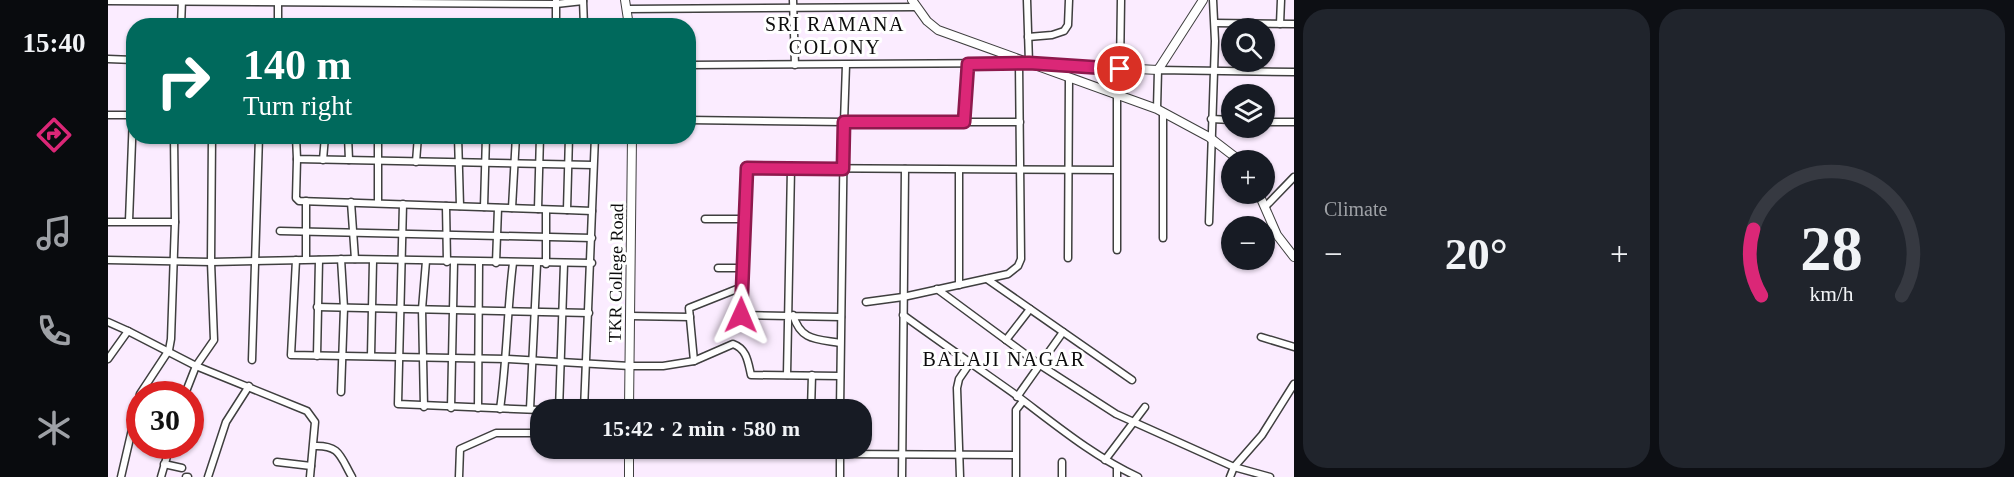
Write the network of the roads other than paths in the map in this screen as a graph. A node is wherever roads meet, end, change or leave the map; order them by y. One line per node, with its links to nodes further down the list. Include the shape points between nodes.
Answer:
1 (278, 0): 2 (street); 11 (street); 24 (street)
2 (312, 0): 12 (street)
3 (1027, 0): 30 (street)
4 (1069, 0): 30 (street, via 1064,31)
5 (1121, 0): 39 (street)
6 (1203, 0): 40 (street)
7 (1213, 0): 27 (street)
8 (1281, 0): 28 (street)
9 (108, 1): 10 (street)
10 (142, 1): 11 (street)
11 (182, 1): 23 (street)
12 (371, 1): 13 (street)
13 (402, 1): 14 (street)
14 (432, 1): 15 (street)
15 (461, 1): 16 (street)
16 (491, 1): 18 (street)
17 (583, 1): 19 (street); 26 (street)
18 (521, 2): 19 (street)
19 (556, 2): 25 (street)
20 (793, 3): 21 (street); 22 (street); 34 (street)
21 (914, 3): 33 (street, via 938,30)
22 (626, 4)
23 (181, 18)
24 (278, 18)
25 (556, 18)
26 (584, 18)
27 (1215, 23): 28 (street); 41 (street)
28 (1280, 24): 29 (street)
29 (1294, 24)
30 (1028, 37): 33 (street)
31 (108, 59): 32 (street)
32 (126, 60)
33 (1029, 63): 36 (street); 39 (street); 43 (street)
34 (795, 64): 37 (street); 38 (street)
35 (968, 64): 36 (street); 38 (street); 52 (street)
36 (1019, 64): 53 (street)
37 (696, 65)
38 (846, 65): 51 (street)
39 (1120, 69): 40 (street)
40 (1158, 70): 41 (street); 45 (street)
41 (1213, 72): 42 (street); 48 (street)
42 (1294, 72)
43 (1069, 78): 44 (street); 90 (street)
44 (1117, 94): 45 (street); 91 (street)
45 (1160, 110): 56 (street); 122 (street)
46 (108, 114): 47 (street)
47 (126, 115)
48 (1211, 119): 49 (street); 56 (street)
49 (1221, 119)
50 (696, 120): 51 (street)
51 (844, 122): 52 (street); 86 (street)
52 (964, 122): 53 (street)
53 (1020, 122): 89 (street)
54 (1275, 122): 55 (street)
55 (1294, 122)
56 (1209, 137): 73 (street); 113 (street)
57 (132, 144): 110 (street)
58 (174, 144): 112 (street)
59 (212, 144): 137 (street)
60 (259, 144): 133 (street)
61 (296, 144): 74 (street)
62 (325, 144): 75 (street)
63 (348, 144): 76 (street)
64 (378, 144): 77 (street)
65 (417, 144): 79 (street)
66 (459, 144): 78 (street)
67 (486, 144): 80 (street)
68 (516, 144): 81 (street)
69 (540, 144): 82 (street)
70 (569, 144): 83 (street)
71 (594, 144): 84 (street)
72 (632, 144): 169 (street, TKR College Road)
73 (1226, 150)
74 (297, 159): 75 (street); 93 (street, via 296,198)
75 (324, 160): 76 (street)
76 (349, 160): 77 (street)
77 (377, 161): 79 (street); 95 (street)
78 (460, 161): 79 (street); 80 (street); 99 (street)
79 (416, 162)
80 (486, 162): 81 (street); 100 (street)
81 (515, 163): 82 (street); 103 (street)
82 (540, 163): 83 (street); 104 (street)
83 (569, 164): 84 (street); 106 (street)
84 (593, 165): 107 (street)
85 (791, 168): 86 (street); 109 (street, via 747,168); 167 (street)
86 (843, 169): 87 (street); 171 (street)
87 (904, 169): 88 (street); 153 (street)
88 (959, 170): 89 (street); 150 (street)
89 (1020, 170): 90 (street); 149 (street, via 1021,259 1008,274)
90 (1068, 170): 91 (street); 125 (street)
91 (1116, 170): 123 (street)
92 (1294, 177): 101 (street)
93 (306, 201): 94 (street); 115 (street)
94 (351, 202): 95 (street); 116 (street)
95 (378, 203): 96 (street)
96 (403, 204): 98 (street); 117 (street)
97 (1264, 204): 101 (street)
98 (446, 206): 99 (street); 118 (street)
99 (460, 206): 100 (street)
100 (484, 207): 102 (street)
101 (1265, 207): 124 (street, via 1277,235)
102 (498, 208): 103 (street); 119 (street)
103 (512, 208): 104 (street)
104 (538, 209): 105 (street)
105 (546, 210): 106 (street); 120 (street)
106 (567, 210): 107 (street)
107 (592, 211): 121 (street)
108 (705, 219): 109 (street)
109 (744, 219): 148 (street)
110 (129, 221): 111 (street); 112 (street)
111 (108, 222)
112 (175, 222): 132 (street)
113 (1209, 222)
114 (280, 231): 115 (street)
115 (307, 232): 116 (street); 126 (street)
116 (353, 233): 117 (street); 128 (street)
117 (401, 234): 118 (street); 131 (street)
118 (447, 235): 119 (street); 138 (street)
119 (497, 236): 120 (street); 141 (street)
120 (545, 237): 121 (street); 144 (street)
121 (592, 238): 146 (street)
122 (1163, 238)
123 (1117, 250)
124 (1294, 257)
125 (1068, 258)
126 (306, 259): 130 (street); 134 (street)
127 (341, 259): 128 (street); 130 (street); 156 (street)
128 (355, 259): 135 (street)
129 (108, 260): 132 (street)
130 (319, 260): 155 (street)
131 (403, 260): 135 (street); 136 (street); 160 (street)
132 (173, 261): 137 (street); 179 (street)
133 (257, 261): 134 (street); 137 (street); 189 (street)
134 (296, 261): 180 (street, via 291,355)
135 (373, 261): 157 (street)
136 (426, 261): 138 (street); 158 (street)
137 (211, 262): 196 (street, via 214,340)
138 (447, 262): 139 (street)
139 (454, 262): 140 (street); 161 (street)
140 (479, 262): 141 (street); 162 (street)
141 (496, 263): 142 (street)
142 (513, 263): 143 (street); 163 (street)
143 (537, 264): 144 (street); 164 (street)
144 (546, 264): 145 (street)
145 (564, 264): 146 (street); 165 (street)
146 (592, 264): 166 (street)
147 (718, 268): 148 (street)
148 (742, 268): 151 (street)
149 (987, 279): 150 (street); 159 (street)
150 (959, 285): 152 (street)
151 (742, 287): 167 (street, via 741,315); 170 (street, via 689,308)
152 (937, 289): 153 (street); 176 (street)
153 (903, 297): 154 (street); 168 (street)
154 (866, 302)
155 (317, 307): 156 (street); 180 (street)
156 (344, 308): 157 (street); 182 (street)
157 (370, 308): 160 (street); 181 (street)
158 (422, 309): 160 (street); 161 (street); 183 (street)
159 (1030, 309): 174 (street); 176 (street)
160 (400, 310): 185 (street)
161 (455, 311): 162 (street); 184 (street)
162 (479, 312): 163 (street); 188 (street)
163 (507, 312): 164 (street); 186 (street)
164 (535, 312): 165 (street); 190 (street)
165 (563, 312): 166 (street); 192 (street)
166 (589, 313): 193 (street)
167 (790, 315): 171 (street); 177 (street, via 804,335); 198 (street)
168 (903, 315): 194 (street); 225 (street)
169 (631, 316): 170 (street); 197 (street, TKR College Road)
170 (690, 317): 191 (street)
171 (841, 317): 177 (street)
172 (108, 322): 173 (street)
173 (128, 331): 179 (street); 187 (street)
174 (1062, 332): 195 (street); 201 (street)
175 (1261, 337): 178 (street)
176 (1006, 340): 195 (street)
177 (840, 343): 200 (street)
178 (1294, 347)
179 (169, 350): 196 (street); 202 (street)
180 (317, 356): 182 (street)
181 (371, 356): 182 (street); 185 (street)
182 (342, 357): 206 (street)
183 (423, 357): 184 (street); 185 (street); 214 (street)
184 (454, 357): 188 (street); 216 (street)
185 (397, 358): 214 (street, via 398,404)
186 (507, 358): 188 (street); 190 (street); 218 (street)
187 (108, 359)
188 (480, 359): 217 (street)
189 (252, 360)
190 (534, 360): 192 (street); 207 (street)
191 (693, 361): 197 (street); 198 (street, via 733,344 740,346 747,356 750,375)
192 (560, 362): 193 (street); 208 (street)
193 (587, 362): 197 (street); 209 (street)
194 (970, 363): 213 (street); 224 (street, via 957,388)
195 (1040, 365): 213 (street); 220 (street)
196 (196, 366): 203 (street); 205 (street)
197 (630, 366): 210 (street, TKR College Road)
198 (787, 375): 199 (street)
199 (812, 375): 200 (street); 211 (street)
200 (840, 376): 212 (street)
201 (1132, 380)
202 (149, 381)
203 (190, 381)
204 (1294, 384): 237 (street, via 1262,435)
205 (249, 386): 222 (street, via 307,411 315,422); 241 (street, via 226,422)
206 (341, 392)
207 (531, 399)
208 (559, 399)
209 (585, 399)
210 (629, 399)
211 (811, 399)
212 (840, 399)
213 (1020, 399): 227 (street, via 1016,410); 231 (street, via 1065,435)
214 (424, 407): 216 (street)
215 (1145, 407): 220 (street)
216 (451, 408): 217 (street)
217 (478, 408): 218 (street)
218 (500, 409): 219 (street)
219 (530, 409)
220 (1134, 422): 231 (street); 237 (street)
221 (530, 433): 244 (street, via 496,433 460,449)
222 (314, 446): 235 (street); 243 (street, via 337,449)
223 (872, 453): 225 (street)
224 (960, 453): 225 (street); 227 (street); 248 (street)
225 (902, 454): 247 (street)
226 (126, 455): 239 (street)
227 (1016, 455): 249 (street)
228 (166, 459): 234 (street)
229 (629, 459): 245 (street)
230 (840, 459): 246 (street)
231 (1105, 460): 236 (street)
232 (277, 462): 235 (street)
233 (1062, 462): 250 (street)
234 (164, 464): 238 (street); 240 (street)
235 (311, 466): 242 (street)
236 (1117, 467): 251 (street); 252 (street)
237 (1234, 467): 253 (street); 254 (street)
238 (182, 468)
239 (121, 477)
240 (161, 477)
241 (208, 477)
242 (310, 477)
243 (352, 477)
244 (459, 477)
245 (629, 477)
246 (840, 477)
247 (902, 477)
248 (960, 477)
249 (1016, 477)
250 (1062, 477)
251 (1117, 477)
252 (1138, 477)
253 (1230, 477)
254 (1270, 477)

